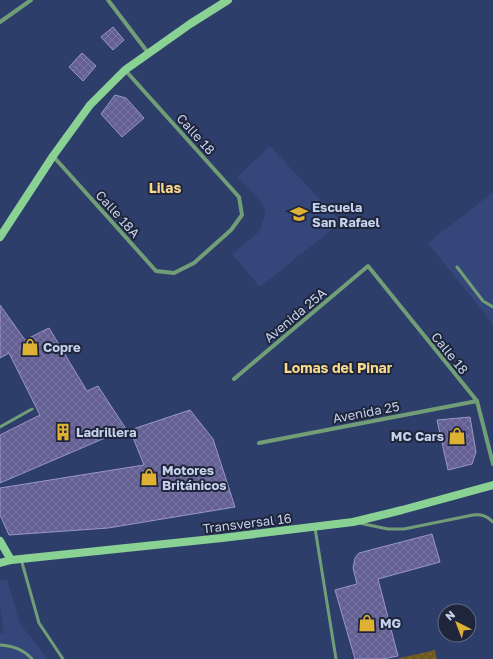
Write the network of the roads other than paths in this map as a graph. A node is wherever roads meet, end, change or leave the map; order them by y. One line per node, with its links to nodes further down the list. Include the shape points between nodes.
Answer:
1 (31, 0): 4 (street)
2 (108, 0): 5 (street)
3 (228, 0): 5 (main road)
4 (0, 22)
5 (149, 54): 6 (main road)
6 (125, 70): 7 (main road, via 90,105); 11 (street, Calle 18, via 239,197 242,215 231,230 194,263)
7 (54, 156): 8 (main road); 11 (street, Calle 18A, via 156,271)
8 (0, 237)
9 (368, 266): 13 (street, Avenida 25A); 14 (street, Calle 18)
10 (457, 267): 12 (lane, via 483,301)
11 (174, 273)
12 (493, 307)
13 (234, 378)
14 (476, 401): 17 (street, Avenida 25); 18 (street, Calle 18)
15 (32, 409): 16 (lane)
16 (0, 426)
17 (259, 443)
18 (493, 464)
19 (493, 485): 20 (main road, Transversal 16)
20 (353, 522): 21 (lane, via 404,530 482,514); 22 (main road, Transversal 16)
21 (493, 522)
22 (315, 526): 24 (main road, Transversal 16); 30 (lane)
23 (0, 542): 25 (main road)
24 (20, 559): 25 (main road, Transversal 16); 29 (lane, via 38,623)
25 (11, 560): 26 (main road, Transversal 16)
26 (0, 563)
27 (0, 645): 28 (lane, via 12,646 27,653)
28 (32, 659)
29 (63, 659)
30 (336, 659)

